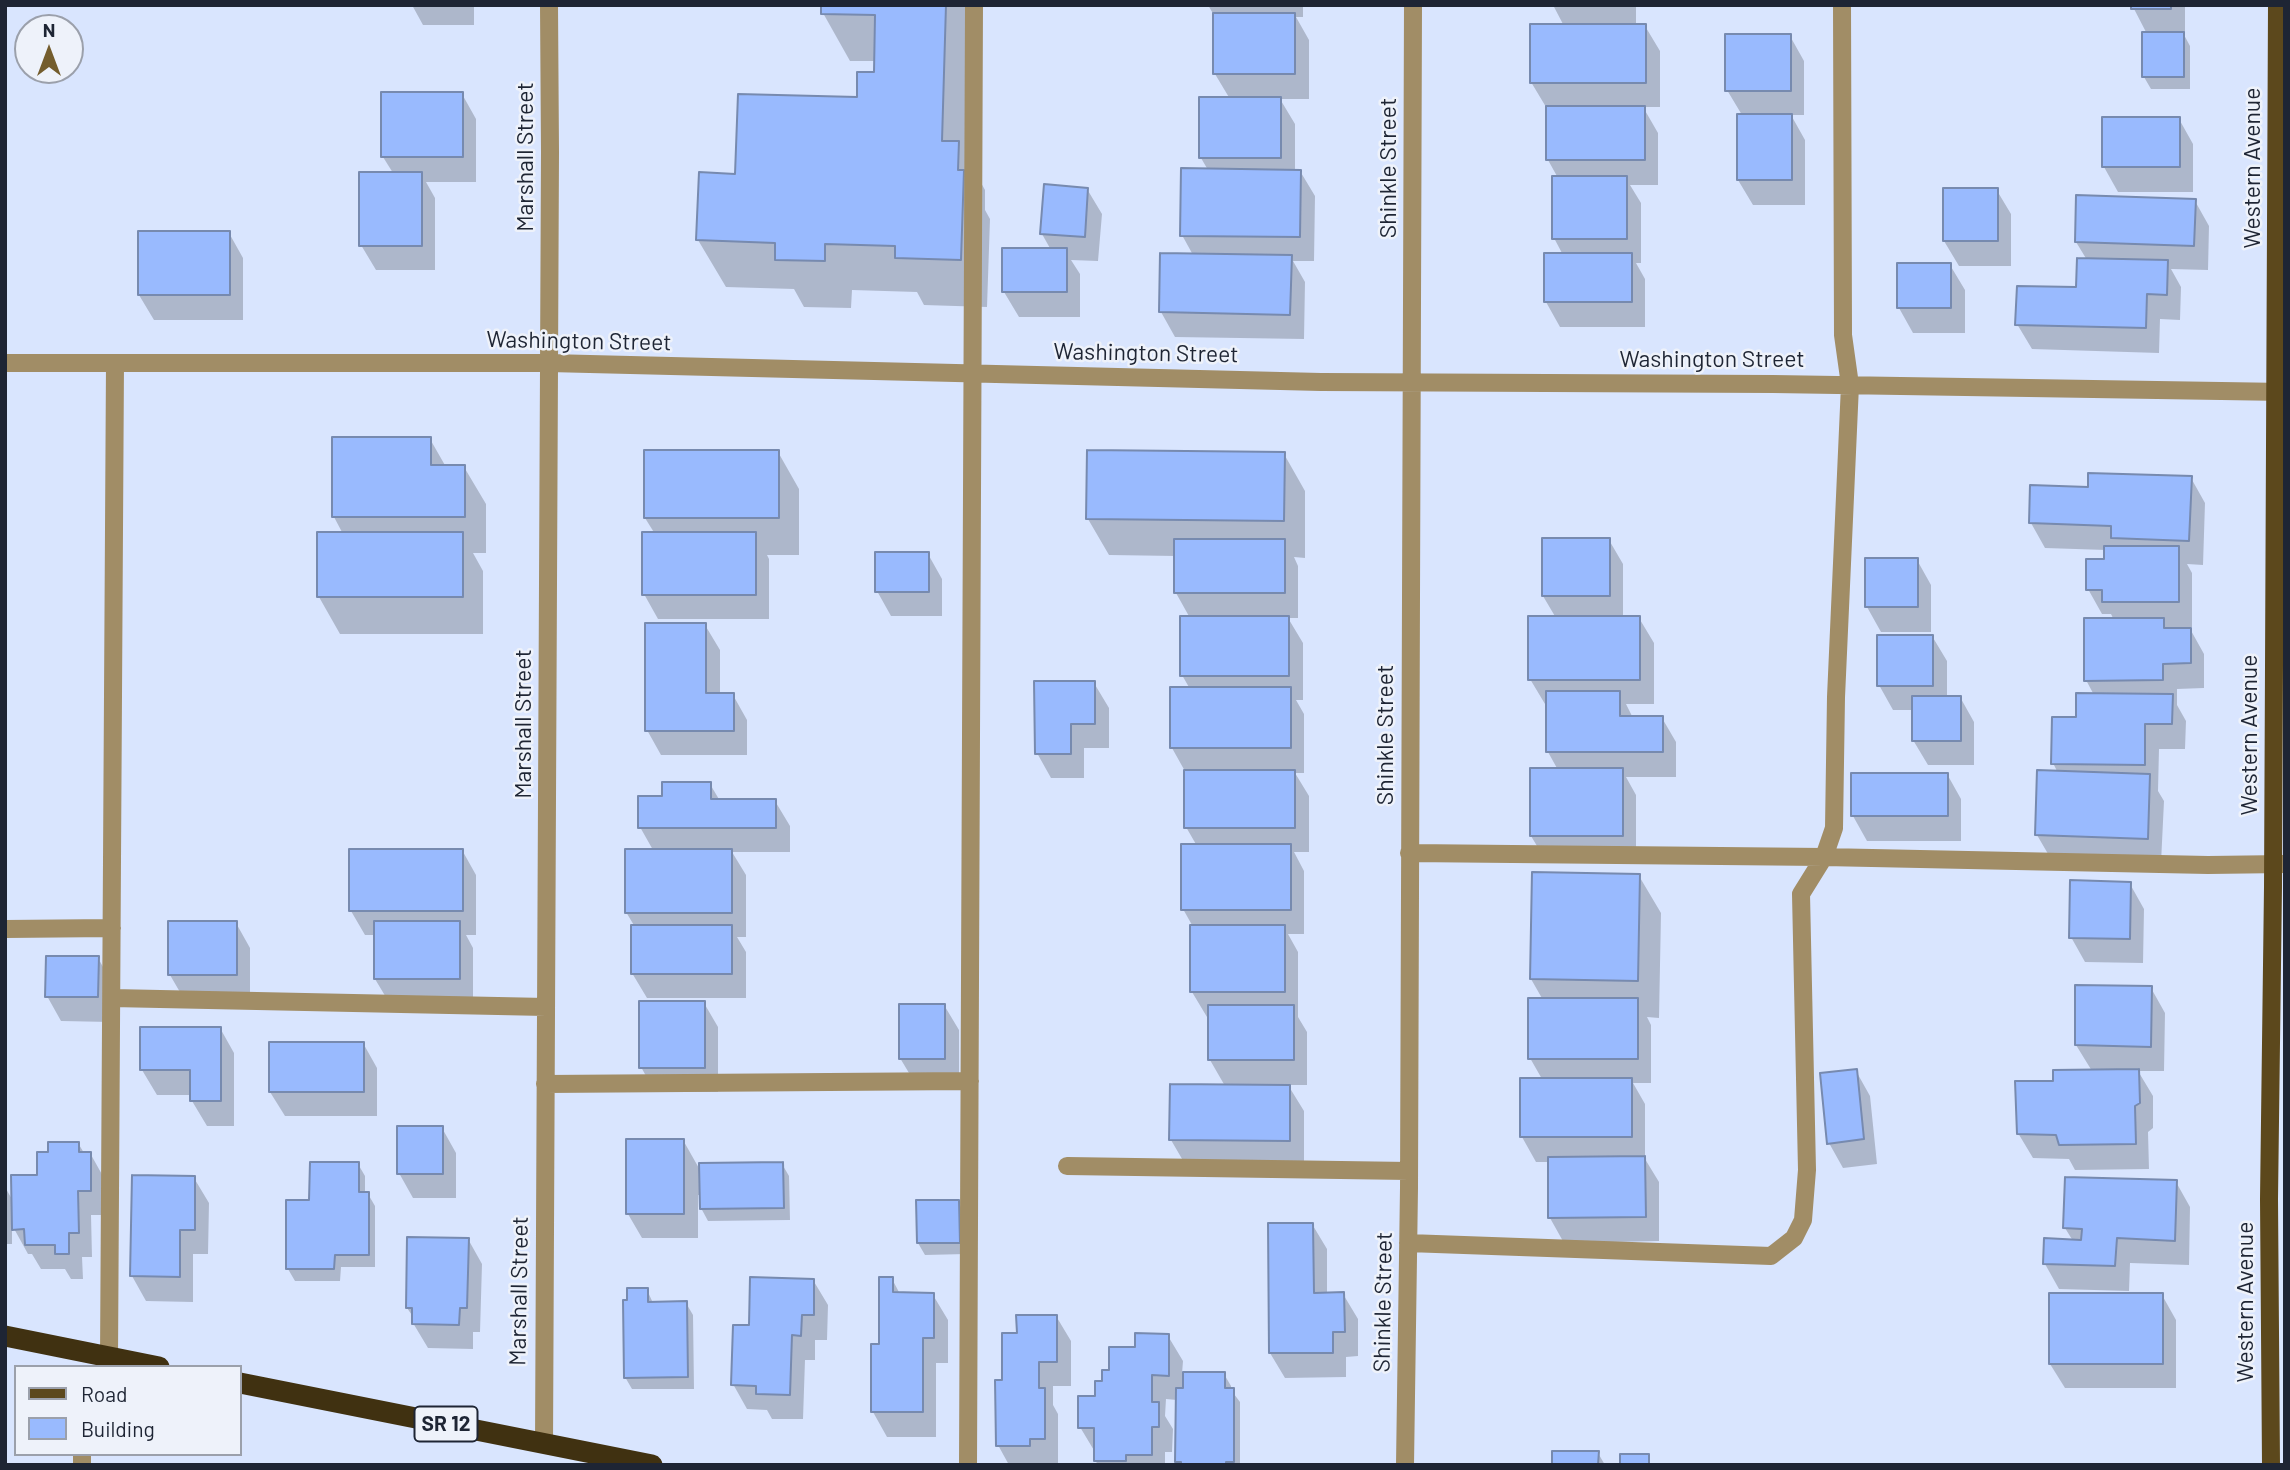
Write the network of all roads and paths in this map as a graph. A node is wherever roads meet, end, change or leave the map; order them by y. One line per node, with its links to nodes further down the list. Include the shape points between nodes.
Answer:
1 (549, 5): 8 (street, Marshall Street)
2 (974, 5): 9 (street)
3 (1413, 5): 10 (street, Shinkle Street)
4 (1842, 5): 11 (street, via 1843,335)
5 (2277, 5): 12 (main road, Western Avenue)
6 (5, 362): 7 (street, Washington Street)
7 (116, 363): 8 (street, Washington Street); 16 (street)
8 (549, 363): 9 (street, Washington Street); 19 (street, Marshall Street)
9 (973, 373): 10 (street, Washington Street); 20 (street)
10 (1410, 382): 11 (street, Washington Street); 13 (street, Shinkle Street)
11 (1850, 385): 12 (street, Washington Street); 14 (street, via 1834,828)
12 (2280, 392): 15 (main road, Western Avenue)
13 (1409, 853): 14 (street); 23 (street, Shinkle Street)
14 (1824, 857): 15 (street); 24 (street, via 1801,894 1807,1170 1804,1220 1794,1238 1771,1256)
15 (2279, 864): 26 (main road, Western Avenue, via 2269,1199)
16 (112, 928): 17 (street); 18 (street)
17 (5, 929)
18 (112, 998): 19 (street); 27 (street)
19 (546, 1007): 21 (street, Marshall Street)
20 (970, 1081): 21 (street); 33 (street)
21 (545, 1084): 31 (street, Marshall Street)
22 (1067, 1166): 23 (street)
23 (1409, 1171): 24 (street, Shinkle Street)
24 (1408, 1243): 34 (street, Shinkle Street)
25 (5, 1336): 28 (highway)
26 (2277, 1344): 35 (main road, Western Avenue)
27 (109, 1357): 28 (highway); 29 (highway)
28 (87, 1360)
29 (149, 1365)
30 (242, 1383): 31 (highway, SR 12)
31 (544, 1443): 32 (highway, SR 12)
32 (652, 1465)
33 (968, 1465)
34 (1405, 1465)
35 (2271, 1465)

